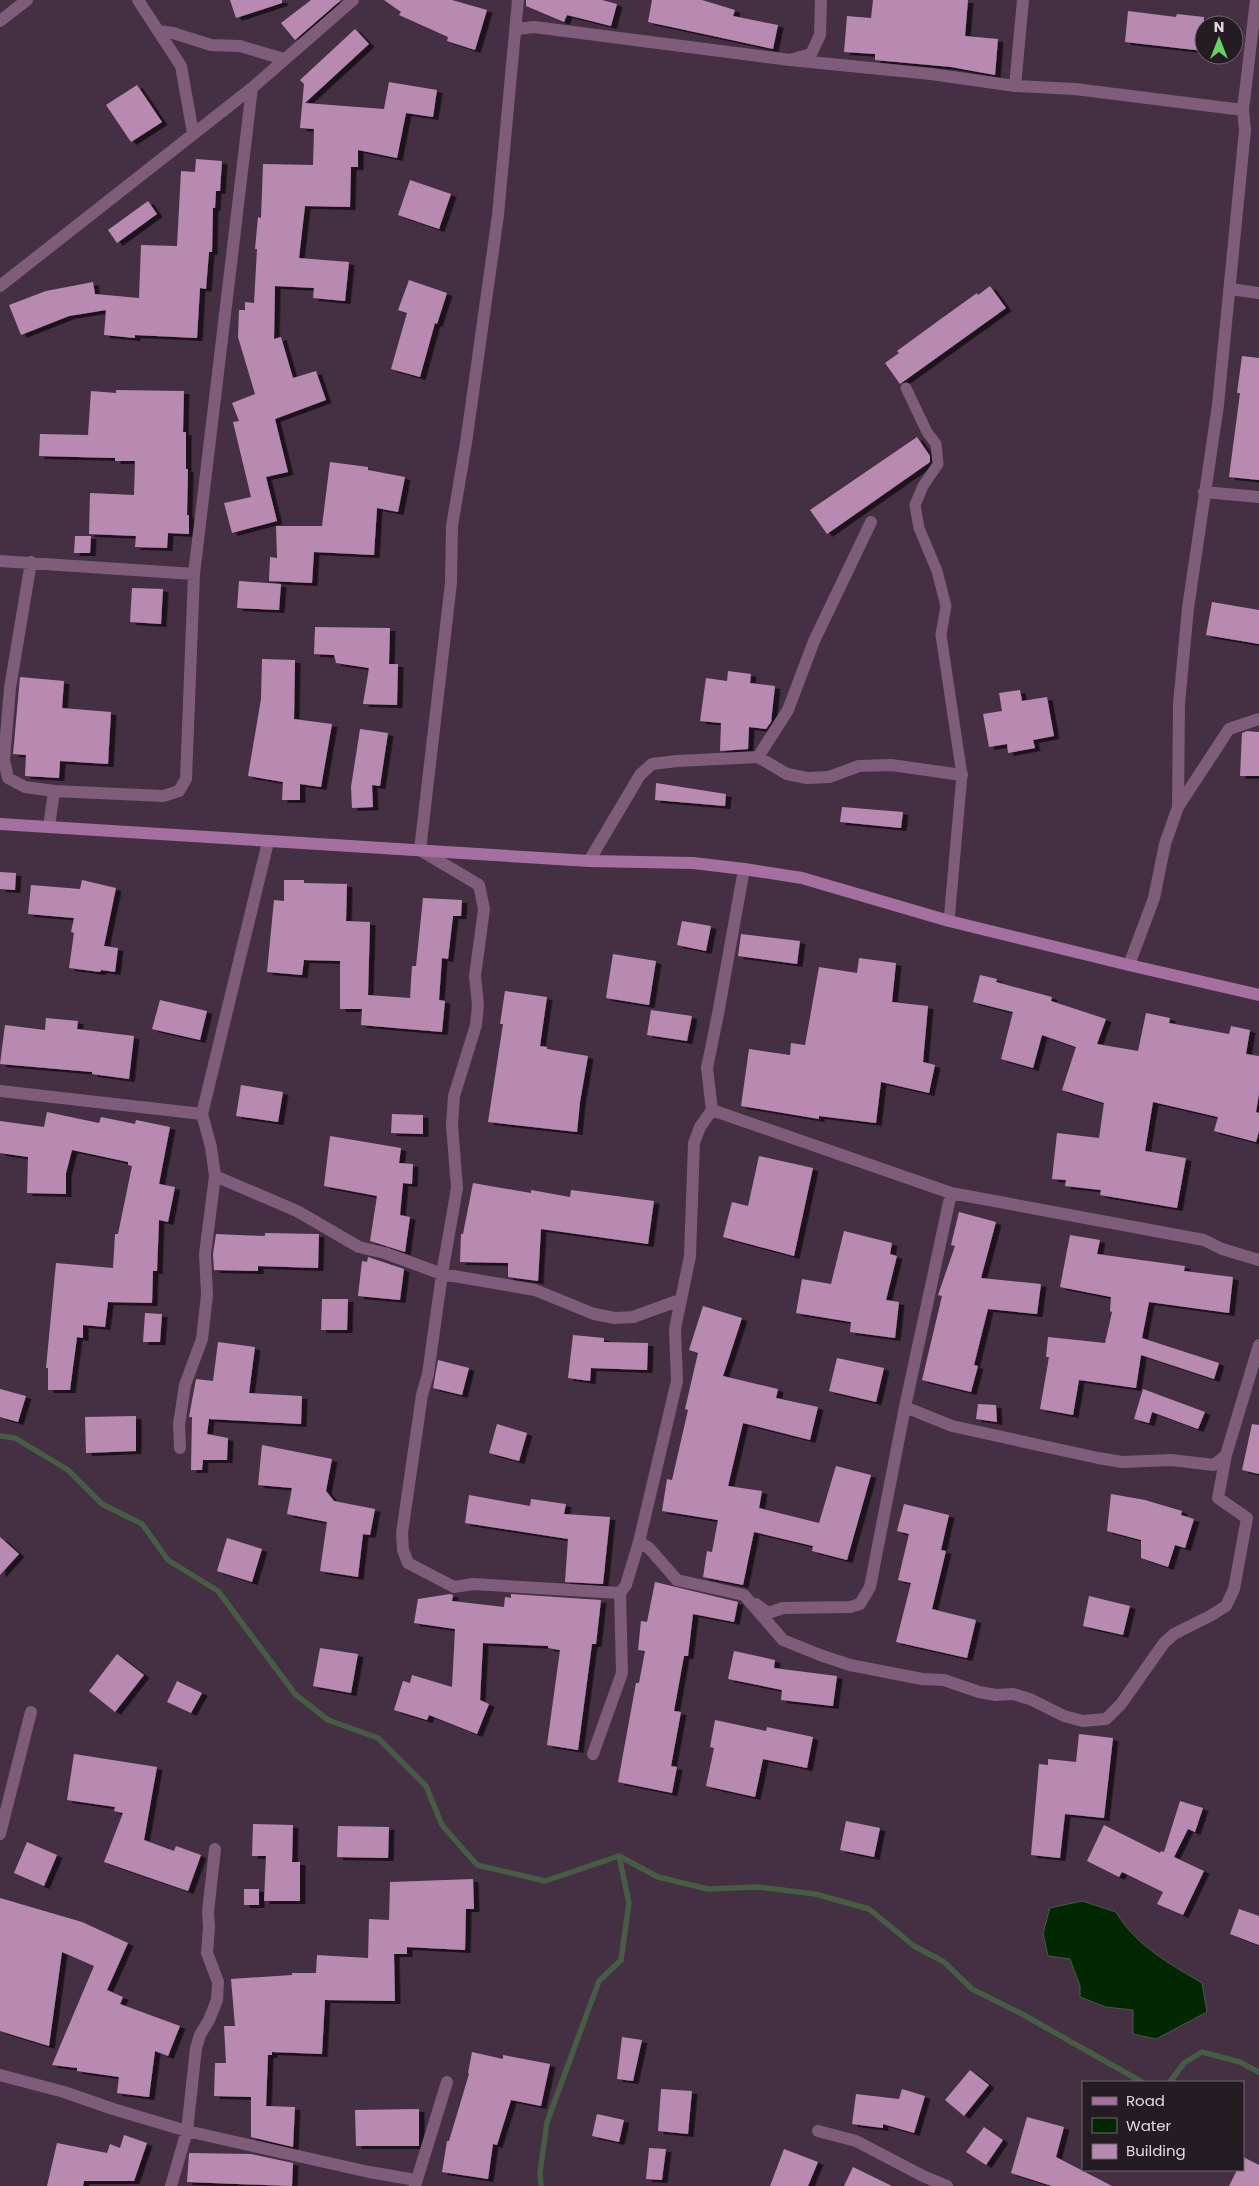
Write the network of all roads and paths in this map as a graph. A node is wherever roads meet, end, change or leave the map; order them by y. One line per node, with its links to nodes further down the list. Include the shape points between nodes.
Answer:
1 (27, 0): 8 (street)
2 (138, 0): 10 (street)
3 (353, 0): 11 (street)
4 (518, 0): 9 (street)
5 (821, 0): 12 (street, via 820,35 811,54)
6 (1023, 0): 13 (street)
7 (1256, 0): 15 (street)
8 (0, 21)
9 (517, 29): 12 (street, via 534,27); 35 (street, via 498,215 452,526 451,582)
10 (159, 31): 11 (street, via 211,45 240,46); 16 (street, via 181,66)
11 (284, 59): 14 (street)
12 (790, 60): 13 (street)
13 (1014, 86): 15 (street, via 1075,89)
14 (252, 88): 16 (street); 26 (street)
15 (1243, 110): 18 (street, via 1245,130)
16 (193, 133): 17 (street)
17 (0, 286)
18 (1230, 289): 19 (street); 21 (street, via 1218,405)
19 (1259, 293)
20 (906, 388): 29 (lane, via 936,444 938,464 915,505 919,528 937,571 946,606 941,635)
21 (1204, 492): 22 (street); 31 (street, via 1178,704)
22 (1259, 496)
23 (871, 522): 28 (street, via 814,641 788,710)
24 (0, 561): 25 (street)
25 (31, 562): 26 (street); 30 (street, via 10,688 4,760 8,778 25,787)
26 (194, 574): 30 (street, via 186,780 179,791 163,796)
27 (1259, 719): 31 (street, via 1229,729)
28 (758, 757): 29 (street, via 787,774 807,778 829,777 859,766 890,765); 36 (street, via 652,764 640,775)
29 (962, 775): 38 (lane)
30 (54, 791): 33 (street)
31 (1178, 807): 39 (street, via 1165,844 1154,898)
32 (0, 824): 33 (main road)
33 (49, 827): 34 (main road)
34 (268, 842): 35 (main road); 43 (street)
35 (420, 850): 36 (main road); 47 (street, via 479,885 484,909 475,976 476,1025 454,1096 452,1125 457,1188)
36 (588, 862): 37 (main road, via 693,863)
37 (744, 869): 38 (main road, via 802,878); 42 (street, via 707,1068)
38 (950, 921): 39 (main road)
39 (1129, 965): 40 (main road)
40 (1259, 995)
41 (0, 1091): 43 (street)
42 (712, 1110): 45 (street); 48 (street, via 694,1143 690,1256)
43 (202, 1114): 44 (street)
44 (215, 1176): 47 (street, via 297,1211 360,1247); 51 (street, via 205,1254 202,1339 185,1385 179,1424)
45 (951, 1193): 46 (street, via 1204,1240); 50 (street)
46 (1259, 1260)
47 (442, 1274): 48 (street, via 535,1290 594,1314 615,1318 634,1317); 54 (street, via 402,1533 408,1563 454,1587 473,1584)
48 (680, 1300): 53 (street, via 675,1329 677,1381)
49 (1259, 1346): 52 (street)
50 (904, 1408): 52 (street, via 952,1426 1122,1462 1171,1460 1214,1465); 55 (street, via 870,1587 860,1604 782,1608 768,1612)
51 (180, 1448)
52 (1226, 1455): 55 (street, via 1218,1498 1247,1518 1234,1589 1226,1606 1174,1634 1164,1643 1121,1704 1106,1719 1083,1721 1013,1694 979,1692 944,1680 850,1666 784,1640)
53 (639, 1542): 54 (street, via 626,1585); 55 (street, via 649,1548 677,1580)
54 (620, 1593): 57 (street, via 622,1673)
55 (744, 1595)
56 (31, 1712): 58 (street)
57 (593, 1754)
58 (0, 1834)
59 (215, 1849): 62 (street, via 206,1953 218,1982 217,2000 196,2048)
60 (0, 2076): 62 (street)
61 (447, 2082): 64 (street)
62 (187, 2130): 64 (street); 65 (street)
63 (818, 2130): 66 (street, via 856,2141)
64 (416, 2183)
65 (171, 2186)
66 (947, 2186)

